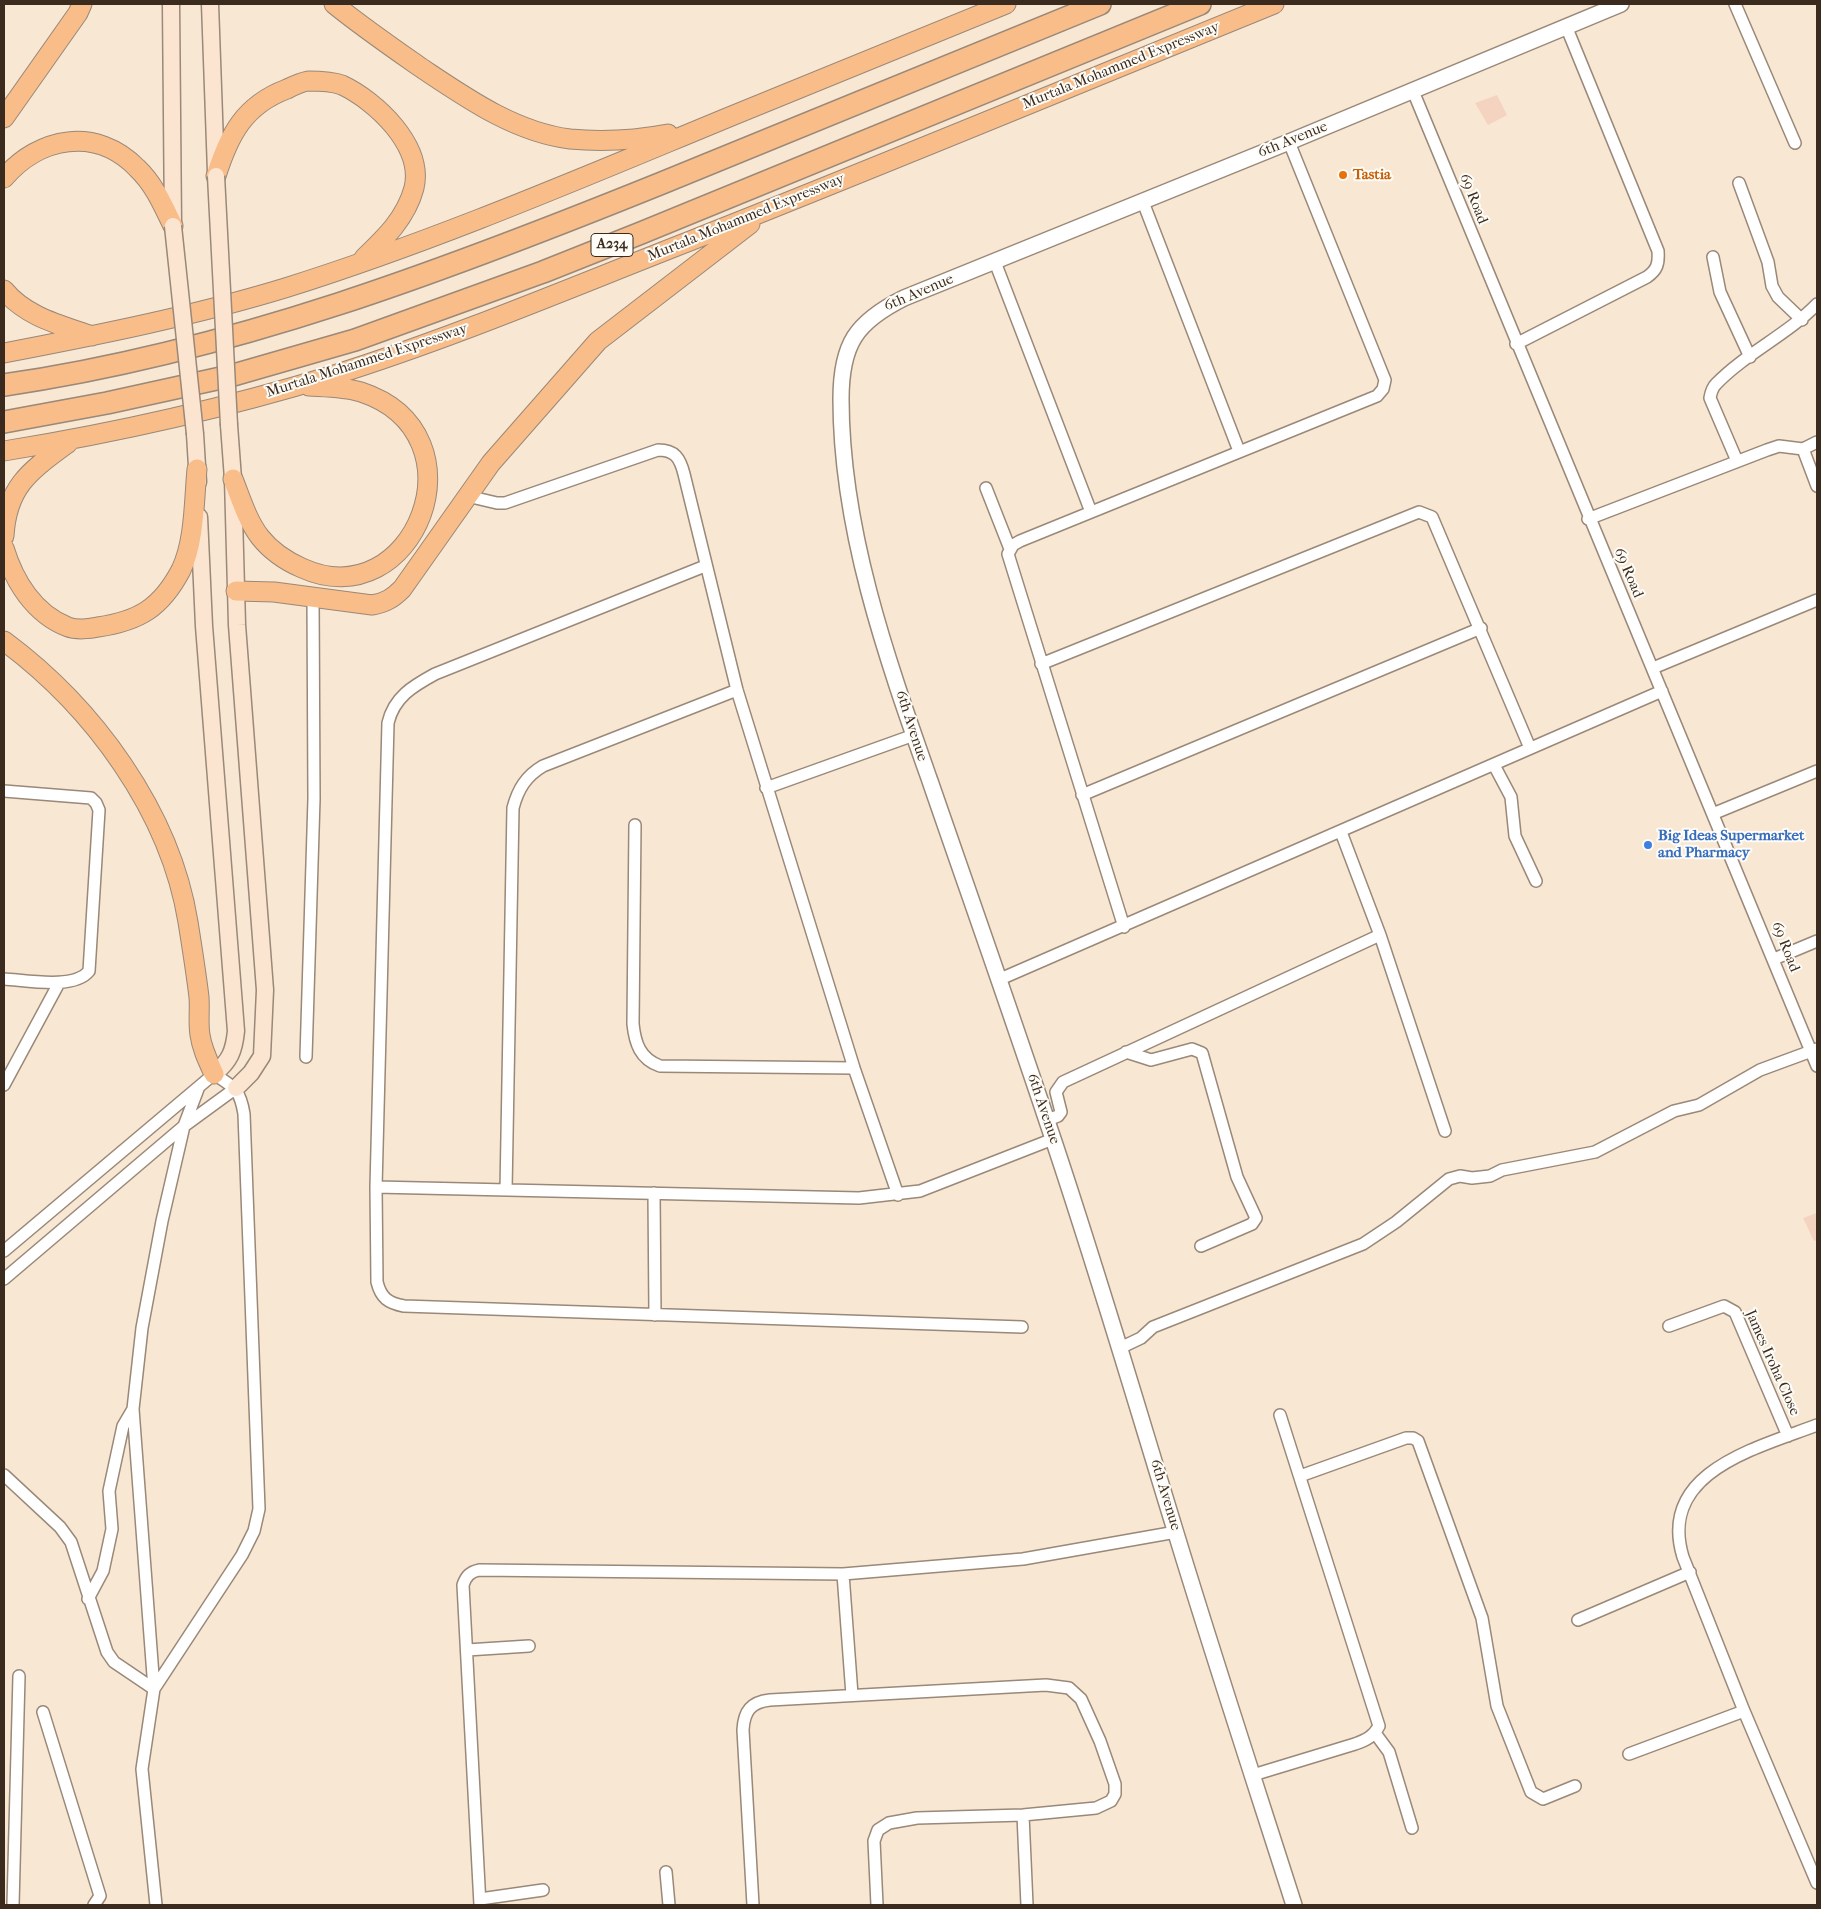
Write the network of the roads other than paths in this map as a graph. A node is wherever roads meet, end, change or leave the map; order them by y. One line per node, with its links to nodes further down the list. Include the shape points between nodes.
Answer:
1 (82, 4): 13 (highway)
2 (171, 4): 23 (main road)
3 (210, 4): 18 (main road)
4 (334, 4): 15 (highway, via 364,29 476,104 523,127 569,138 623,141)
5 (1006, 4): 15 (highway)
6 (1100, 4): 34 (highway, A234, via 499,248 394,286 270,326 138,361)
7 (1200, 4): 36 (highway, Murtala Mohammed Expressway / A234, via 543,272 355,340 230,376)
8 (1274, 4): 22 (highway, Murtala Mohammed Expressway)
9 (1621, 4): 11 (street, 6th Avenue)
10 (1735, 4): 17 (street)
11 (1566, 26): 12 (street, 6th Avenue); 31 (street, via 1659,259 1654,272 1647,277)
12 (1413, 91): 16 (street, 6th Avenue); 31 (street, 69 Road)
13 (12, 95): 14 (highway)
14 (4, 118)
15 (706, 127): 26 (highway, via 509,207)
16 (1289, 142): 21 (street, 6th Avenue); 41 (street, via 1385,380 1377,396)
17 (1795, 143)
18 (216, 176): 26 (highway, via 232,134 244,116 274,94 307,81 341,84 365,98 404,138 412,160 414,186 405,212 389,234); 44 (main road, bridge)
19 (4, 178): 23 (highway, via 34,151 59,143 80,141 100,145 120,153 149,181)
20 (1740, 183): 29 (street, via 1768,262 1772,286 1778,297)
21 (1142, 202): 25 (street, 6th Avenue); 41 (street)
22 (770, 209): 35 (highway, Murtala Mohammed Expressway, via 436,340); 47 (highway, via 598,341 491,463)
23 (174, 226): 43 (main road, bridge)
24 (1713, 257): 33 (street, via 1720,292)
25 (995, 262): 48 (street); 63 (street, 6th Avenue, via 876,312 856,334 844,369 841,394 844,453 859,546 877,620)
26 (359, 263): 30 (highway, via 284,288)
27 (4, 290): 30 (highway, via 12,300 44,320)
28 (1817, 304): 29 (street)
29 (1802, 320): 33 (street)
30 (94, 336): 32 (highway)
31 (1516, 344): 49 (street, 69 Road)
32 (4, 352)
33 (1750, 357): 42 (street, via 1715,384 1710,398)
34 (4, 384)
35 (295, 385): 37 (highway, Murtala Mohammed Expressway, via 155,423); 44 (highway, via 360,392 401,414 415,434 429,478 426,503 417,528 400,550 379,567 338,577 313,574 281,556 260,538 248,519)
36 (4, 422)
37 (72, 440): 40 (highway, Murtala Mohammed Expressway); 50 (highway, via 33,469 17,486 5,514)
38 (1817, 442): 39 (street)
39 (1803, 449): 42 (street, via 1779,446); 45 (street)
40 (4, 451)
41 (1239, 451): 48 (street)
42 (1737, 461): 49 (street)
43 (197, 469): 51 (highway, via 190,538 181,569 164,596 140,617 111,625 70,628 47,616 26,595 10,569); 86 (main road, via 204,626 236,1031 234,1051)
44 (233, 479): 54 (main road)
45 (1817, 486)
46 (986, 488): 52 (street)
47 (467, 496): 53 (street, via 505,502 658,450 668,450 681,462); 55 (highway, via 393,598 372,606)
48 (1091, 512): 52 (street, via 1020,541)
49 (1588, 519): 60 (street, 69 Road)
50 (4, 536)
51 (4, 548)
52 (1010, 549): 59 (street, via 1008,560)
53 (705, 566): 61 (street); 94 (street, via 435,674 406,692 394,705 388,723)
54 (236, 591): 55 (highway); 89 (main road, via 265,990 262,1056)
55 (313, 596): 83 (street, via 314,799)
56 (1817, 600): 60 (street)
57 (1481, 628): 59 (street, via 1432,517 1419,512); 64 (street); 69 (street)
58 (4, 641): 86 (highway, via 27,658 85,716 126,770 160,832 178,875 198,989 200,1034)
59 (1041, 664): 69 (street)
60 (1653, 668): 62 (street, 69 Road)
61 (737, 690): 67 (street); 95 (street, via 543,766 532,773 517,793 513,808)
62 (1662, 691): 64 (street); 70 (street, 69 Road)
63 (914, 735): 67 (street); 79 (street, 6th Avenue)
64 (1530, 748): 65 (street)
65 (1494, 765): 72 (street); 73 (street, via 1511,797 1515,836)
66 (1817, 772): 70 (street)
67 (766, 788): 85 (street)
68 (4, 791): 80 (street, via 91,798 99,810 90,968 80,977)
69 (1082, 795): 74 (street)
70 (1714, 813): 77 (street, 69 Road)
71 (635, 825): 85 (street, via 633,1024 636,1044 646,1058 660,1066)
72 (1341, 832): 74 (street); 75 (street)
73 (1536, 881)
74 (1124, 927): 79 (street)
75 (1380, 935): 82 (street); 92 (street)
76 (1817, 940): 77 (street)
77 (1774, 959): 81 (street, 69 Road)
78 (4, 978): 80 (street)
79 (998, 980): 90 (street, 6th Avenue)
80 (59, 983): 87 (street)
81 (1814, 1050): 84 (street, 69 Road); 104 (street, via 1760,1070 1698,1105 1674,1111 1595,1152 1502,1170 1490,1176 1449,1179 1363,1244 1153,1328)
82 (1126, 1052): 90 (street, via 1063,1082 1056,1092 1061,1112); 98 (street, via 1151,1060 1192,1049 1202,1053 1237,1177 1256,1218 1252,1224)
83 (306, 1057)
84 (1817, 1066)
85 (854, 1068): 97 (street)
86 (214, 1074): 88 (street); 89 (street)
87 (4, 1085)
88 (199, 1086): 91 (street); 99 (street)
89 (236, 1088): 91 (street); 119 (street, via 244,1114 259,1509 254,1531 242,1555)
90 (1047, 1120): 93 (street, 6th Avenue)
91 (184, 1126): 100 (street); 105 (street, via 147,1301)
92 (1445, 1131)
93 (1053, 1139): 97 (street, via 920,1191); 104 (street, 6th Avenue)
94 (376, 1187): 95 (street); 101 (street, via 377,1282 386,1301 404,1306)
95 (506, 1190): 96 (street)
96 (654, 1193): 97 (street, via 859,1198); 101 (street)
97 (898, 1195)
98 (1201, 1246)
99 (4, 1251)
100 (4, 1279)
101 (655, 1315): 103 (street)
102 (1668, 1326): 108 (street, James Iroha Close, via 1718,1307 1724,1306 1735,1312)
103 (1022, 1327)
104 (1120, 1348): 111 (street, 6th Avenue)
105 (133, 1409): 114 (street, via 123,1426 109,1491 112,1529 103,1571); 119 (street)
106 (1280, 1415): 110 (street)
107 (1817, 1425): 108 (street)
108 (1788, 1436): 112 (street, via 1722,1466 1702,1477 1694,1486 1682,1508 1678,1530)
109 (4, 1475): 114 (street, via 60,1527 70,1542)
110 (1300, 1476): 123 (street, via 1378,1720); 126 (street, via 1406,1438 1418,1441 1482,1618 1497,1706 1531,1792 1543,1799)
111 (1176, 1532): 113 (street, via 1023,1559); 125 (street, 6th Avenue)
112 (1690, 1572): 115 (street); 121 (street)
113 (843, 1574): 117 (street, via 480,1570 471,1572 463,1585); 120 (street)
114 (88, 1599): 119 (street, via 107,1652 114,1662)
115 (1578, 1620)
116 (529, 1646): 117 (street)
117 (466, 1650): 134 (street)
118 (19, 1676): 129 (street)
119 (154, 1689): 137 (street, via 142,1769)
120 (852, 1695): 127 (street, via 1046,1685 1068,1688 1081,1699 1100,1741 1115,1784 1115,1794 1111,1801 1096,1808); 139 (street, via 761,1701 746,1711 743,1730)
121 (1744, 1711): 124 (street); 132 (street)
122 (44, 1712): 136 (street, via 100,1896)
123 (1375, 1733): 125 (street, via 1355,1744); 128 (street, via 1389,1752)
124 (1629, 1754)
125 (1253, 1775): 142 (street, 6th Avenue)
126 (1575, 1786)
127 (1023, 1815): 140 (street, via 916,1818 889,1823 878,1830 874,1841); 141 (street)
128 (1412, 1828)
129 (16, 1834): 130 (street); 135 (street)
130 (4, 1835)
131 (666, 1872): 138 (street)
132 (1817, 1882)
133 (543, 1890): 134 (street)
134 (480, 1902)
135 (13, 1905)
136 (94, 1905)
137 (156, 1905)
138 (668, 1905)
139 (753, 1905)
140 (877, 1905)
141 (1027, 1905)
142 (1294, 1905)

